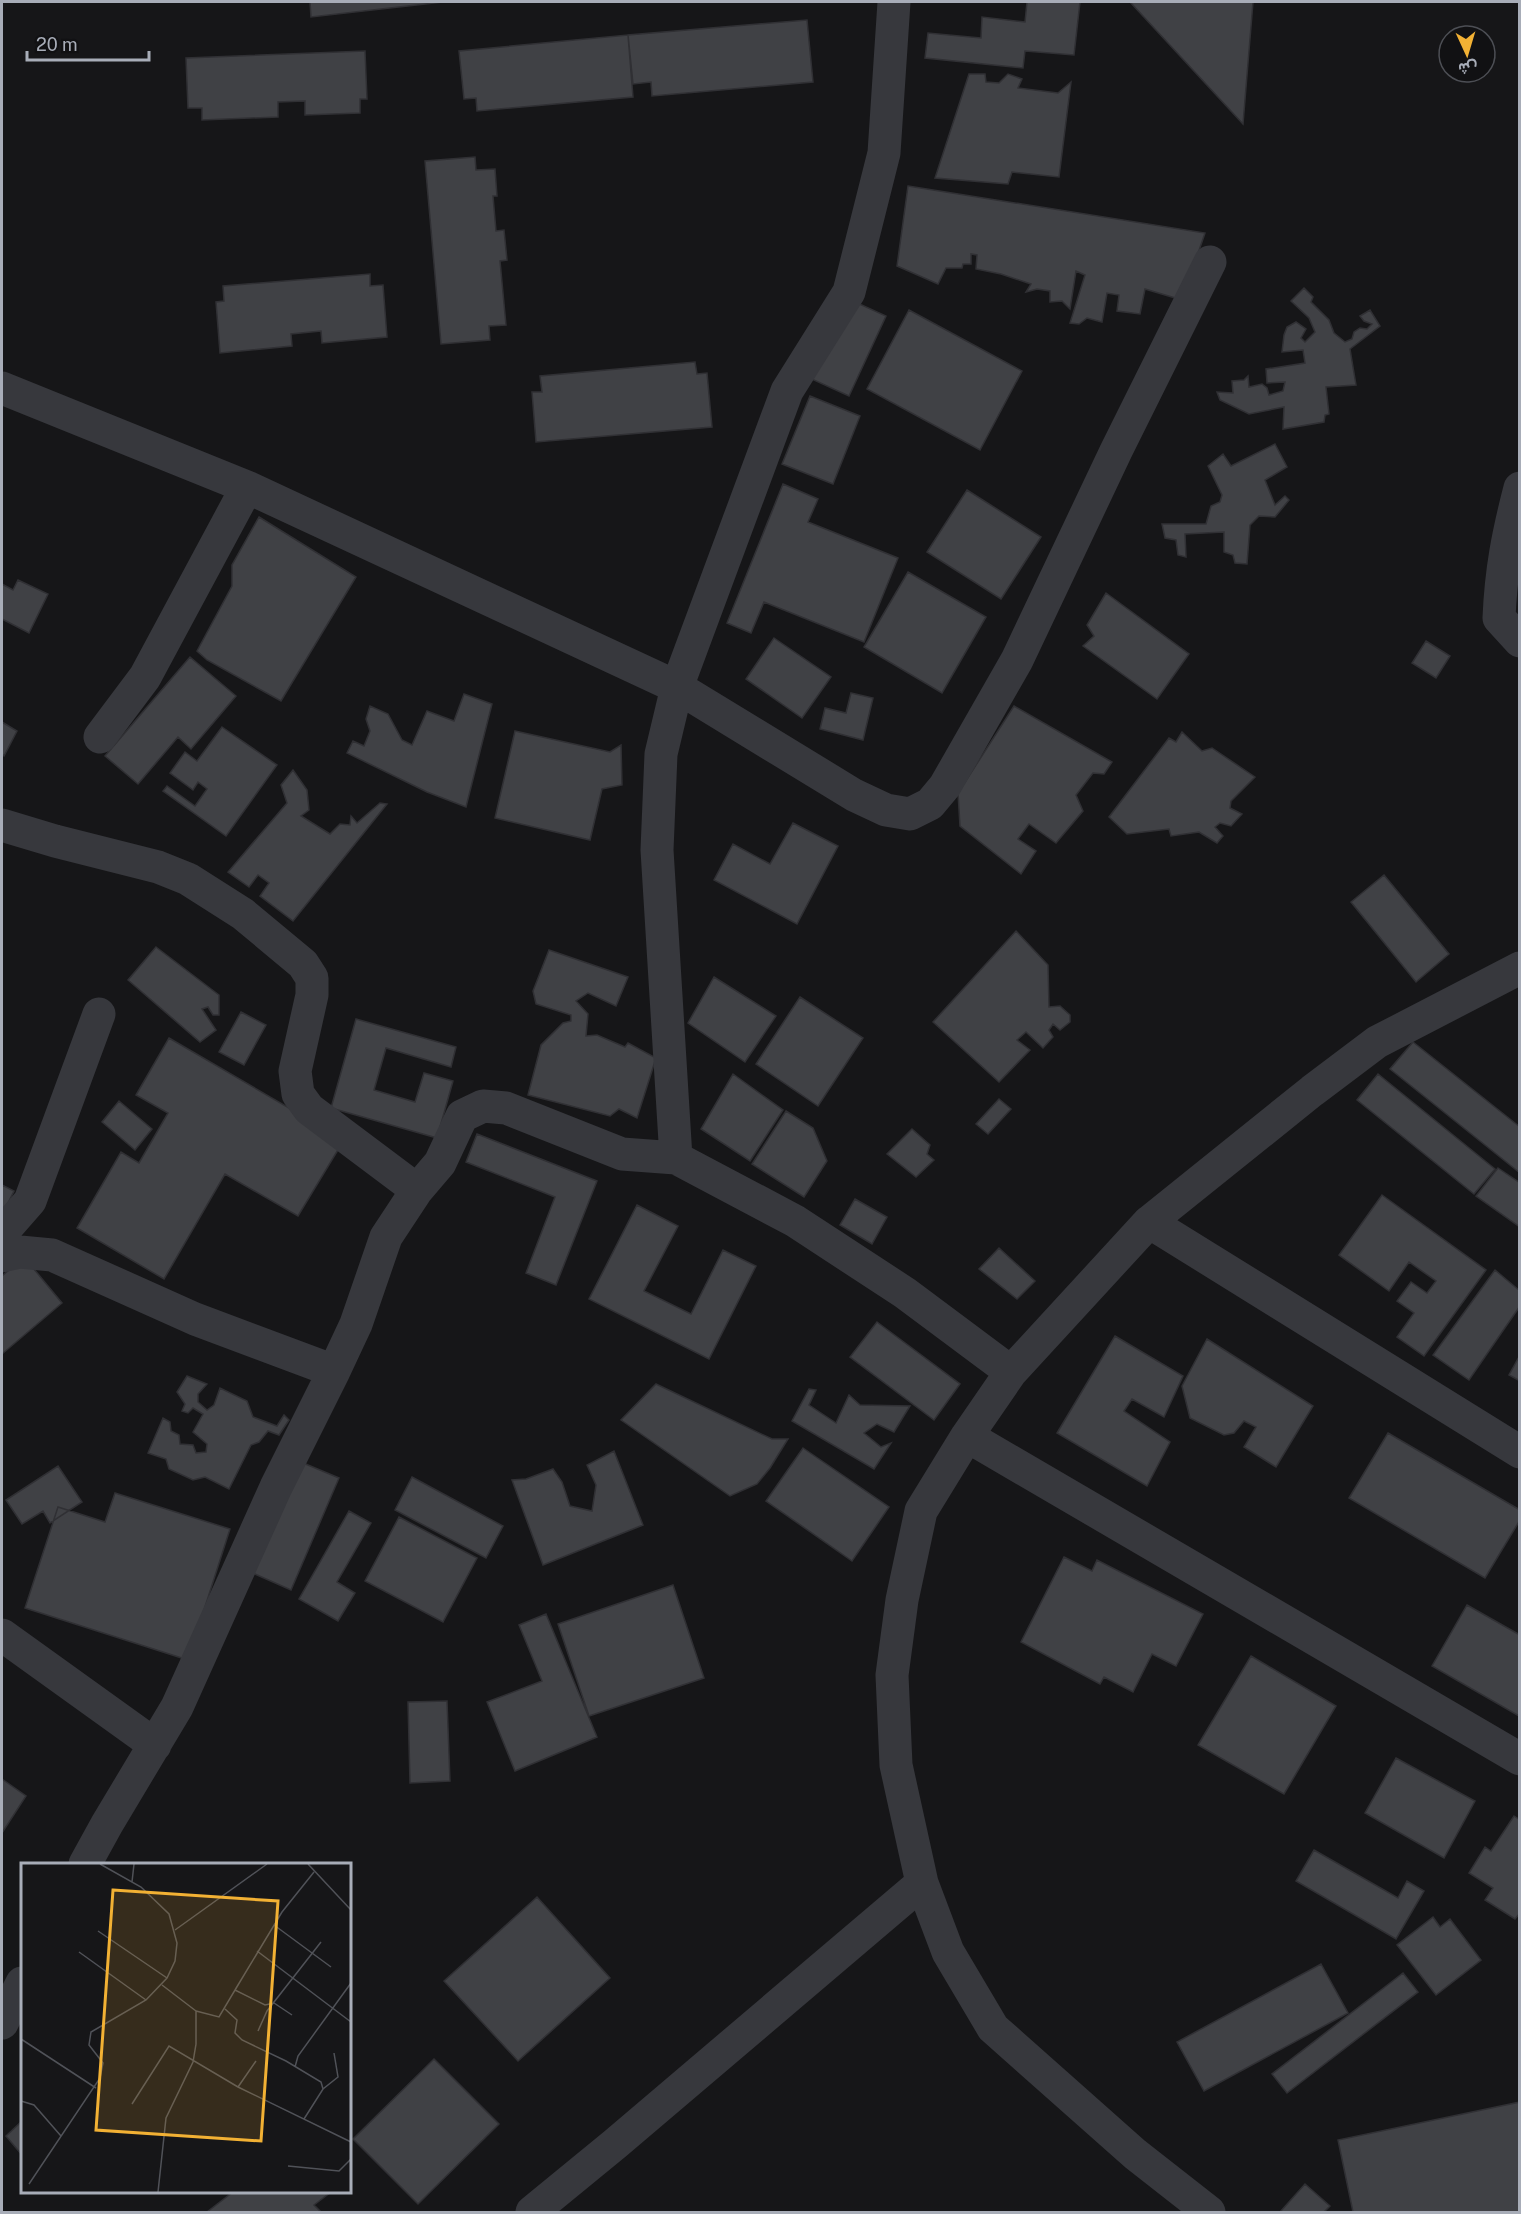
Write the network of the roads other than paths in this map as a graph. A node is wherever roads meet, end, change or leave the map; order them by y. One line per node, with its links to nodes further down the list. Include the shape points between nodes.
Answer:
1 (894, 2): 7 (street, via 884,153 849,292 787,391)
2 (1210, 262): 7 (street, via 1017,660 945,786 930,804 910,814 886,810 854,795)
3 (2, 388): 4 (street)
4 (247, 487): 7 (street); 8 (street, via 145,677)
5 (1520, 488): 6 (street, via 1505,544 1499,618)
6 (1520, 641)
7 (677, 687): 12 (street, via 661,754 657,850)
8 (100, 737)
9 (2, 825): 13 (street, via 158,867 188,879 243,914 303,964 312,978 312,995 295,1071 298,1094 309,1109)
10 (1520, 968): 14 (street, via 1377,1042)
11 (99, 1014): 15 (street, via 30,1201)
12 (676, 1158): 13 (street, via 622,1154 506,1108 483,1106 462,1116 440,1163); 18 (street, via 795,1221 904,1293)
13 (417, 1190): 17 (street, via 386,1237 356,1324)
14 (1149, 1222): 18 (street); 20 (street)
15 (2, 1233)
16 (2, 1256): 17 (street, via 20,1252 52,1255 195,1319)
17 (334, 1371): 22 (street, via 276,1487 177,1707)
18 (1011, 1372): 19 (street)
19 (967, 1436): 23 (street); 25 (street, via 921,1511 902,1600 892,1675 896,1765)
20 (1520, 1452)
21 (2, 1635): 22 (street)
22 (155, 1745): 24 (street)
23 (1520, 1759)
24 (87, 1863)
25 (922, 1883): 28 (street); 29 (street, via 948,1952 993,2028 1135,2154)
26 (14, 1985): 27 (street)
27 (2, 2023)
28 (532, 2212)
29 (1209, 2212)

